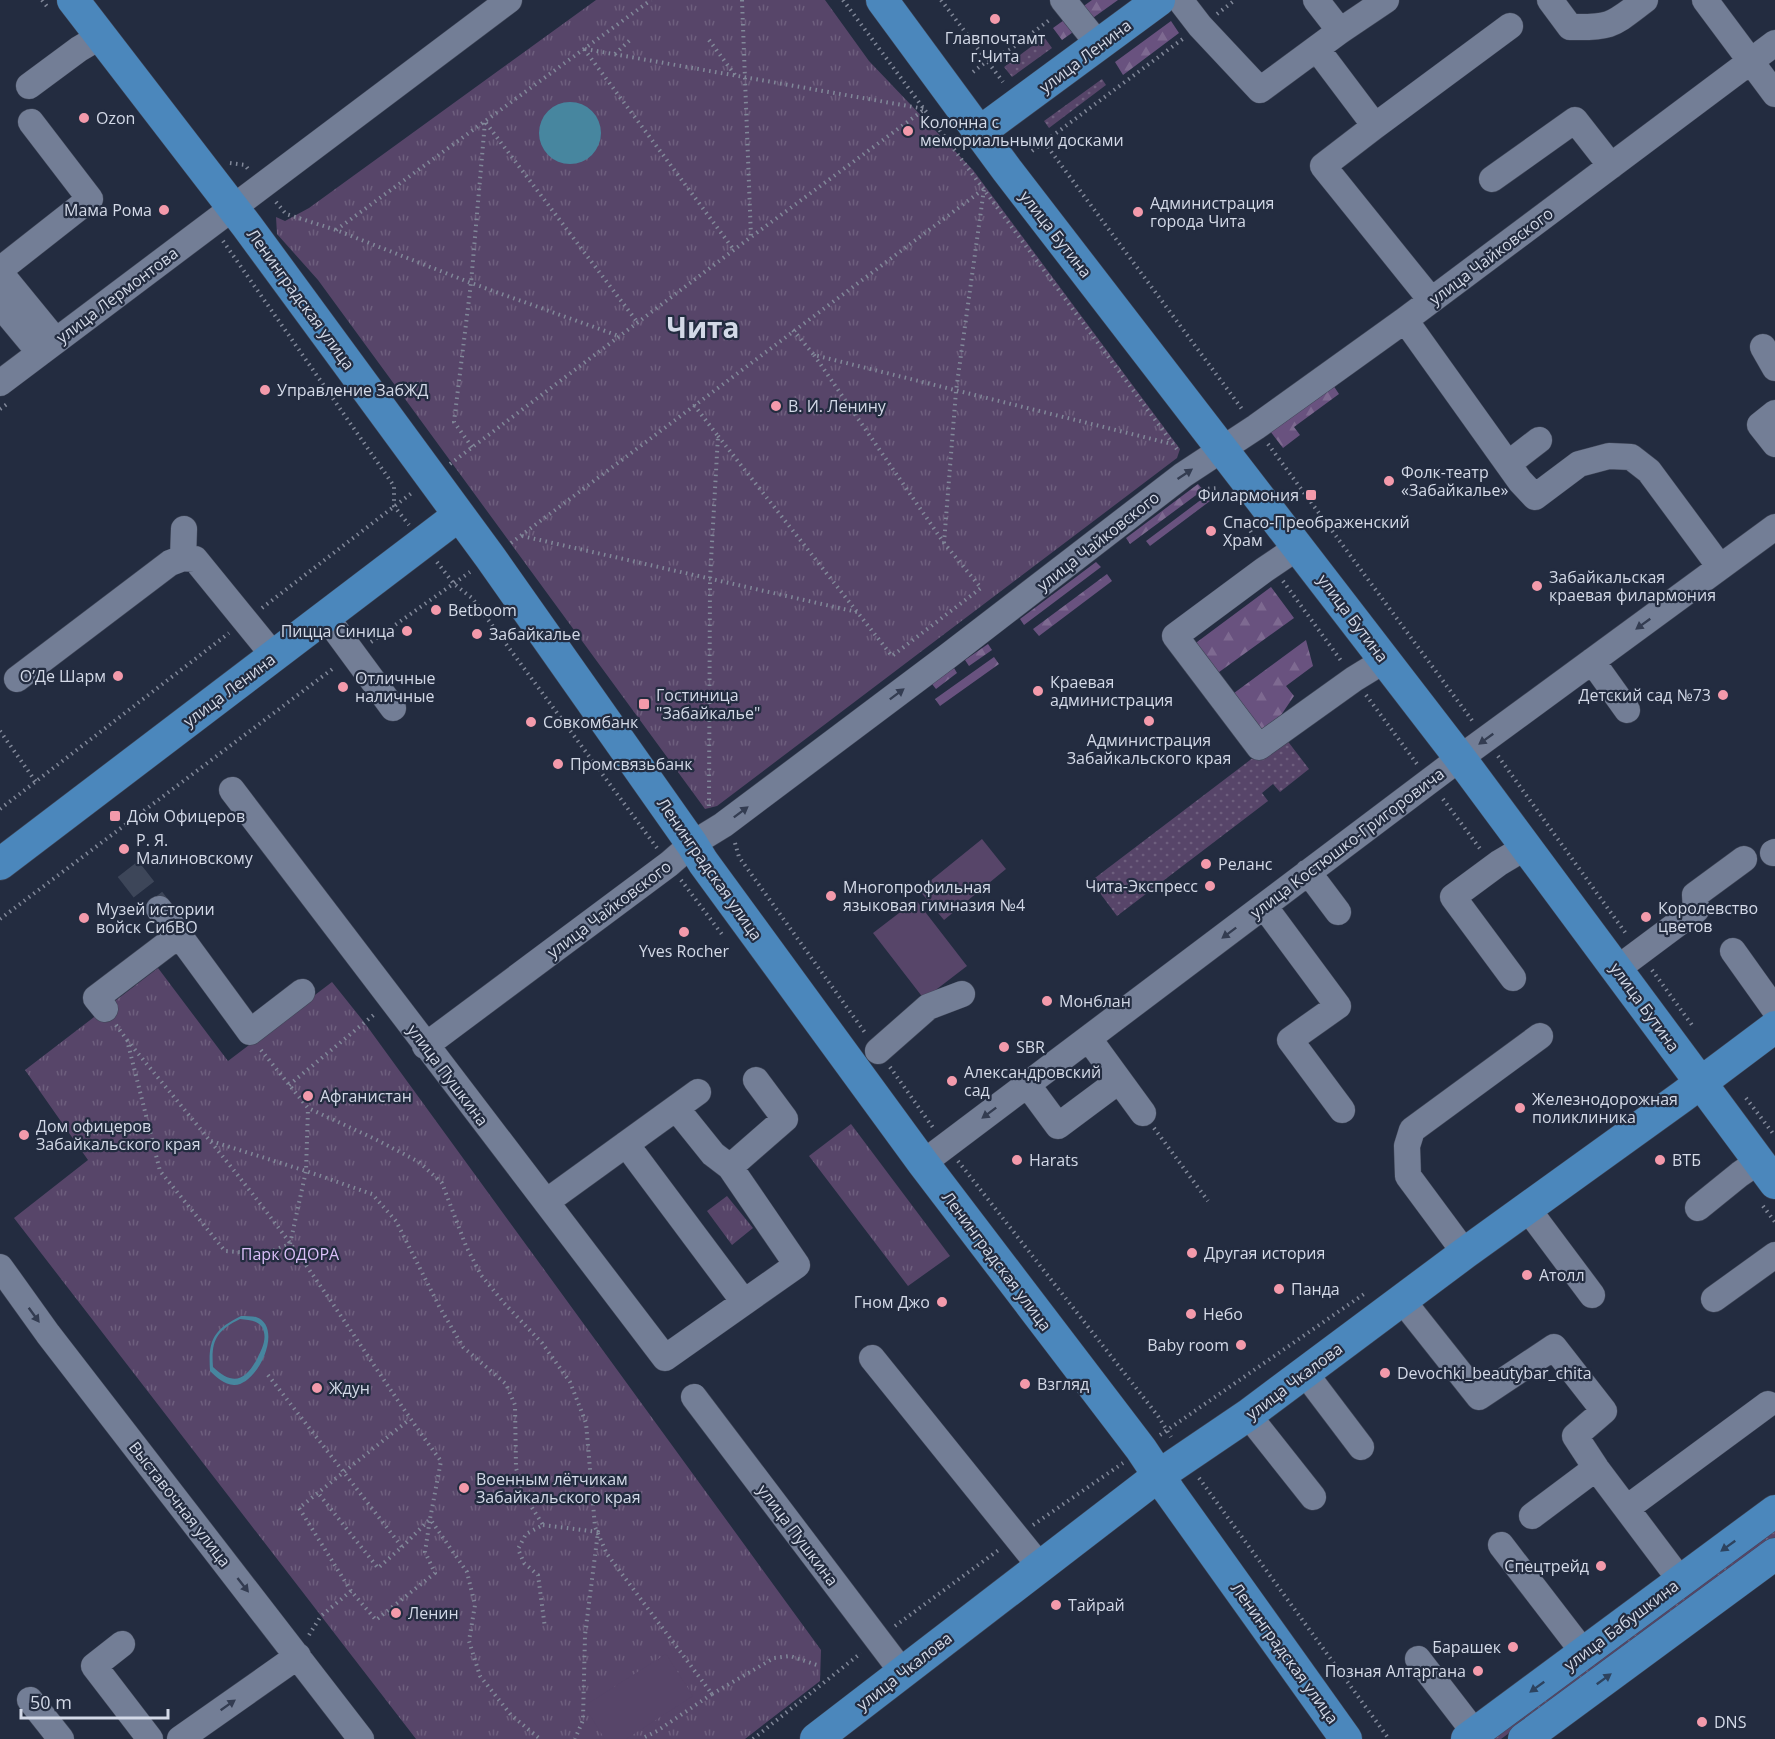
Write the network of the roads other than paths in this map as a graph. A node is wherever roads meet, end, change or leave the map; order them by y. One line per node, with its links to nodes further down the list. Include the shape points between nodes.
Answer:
1 (73, 0): 14 (main road, Ленинградская улица)
2 (509, 0): 26 (street, улица Лермонтова)
3 (882, 0): 23 (main road, улица Бутина)
4 (1160, 0): 16 (main road, улица Ленина)
5 (1179, 0): 17 (street, via 1260,90)
6 (1316, 0): 13 (street)
7 (1386, 0): 13 (street)
8 (1550, 0): 9 (street, via 1570,27 1599,28 1614,24)
9 (1645, 0)
10 (1705, 0): 18 (street)
11 (1066, 3): 16 (street)
12 (1510, 26): 22 (street)
13 (1341, 32): 17 (street)
14 (101, 36): 19 (street); 26 (main road, Ленинградская улица)
15 (1775, 43): 18 (street, улица Чайковского)
16 (1099, 45): 23 (main road, улица Ленина)
17 (1317, 49): 22 (street)
18 (1751, 61): 20 (street); 24 (street, улица Чайковского)
19 (29, 86)
20 (1775, 94)
21 (31, 122): 30 (street, via 90,199 6,265 2,275)
22 (1375, 126): 27 (street, via 1323,166)
23 (980, 132): 35 (main road, улица Бутина)
24 (1611, 166): 25 (street, via 1575,120); 27 (street, улица Чайковского)
25 (1492, 179)
26 (234, 208): 30 (street, улица Лермонтова); 37 (main road, Ленинградская улица)
27 (1431, 300): 29 (street, улица Чайковского)
28 (0, 304): 30 (street)
29 (1405, 320): 35 (street, улица Чайковского); 36 (street)
30 (48, 347): 31 (street, улица Лермонтова)
31 (0, 383)
32 (1775, 413): 34 (street, via 1760,425)
33 (1539, 441): 36 (street)
34 (1775, 444)
35 (1223, 451): 40 (main road, улица Бутина); 52 (street, улица Чайковского, one-way to 35, via 723,825 1184,475)
36 (1508, 464): 42 (street, via 1535,496 1579,464 1609,456 1631,457 1649,471)
37 (459, 515): 43 (main road, улица Ленина); 52 (main road, Ленинградская улица)
38 (1775, 527): 42 (street, улица Костюшко-Григоровича)
39 (184, 529): 41 (street)
40 (1298, 547): 45 (main road, улица Бутина); 45 (street, via 1175,636 1258,747)
41 (183, 558): 44 (street, via 195,559); 47 (street, via 170,563)
42 (1720, 567): 46 (street, улица Костюшко-Григоровича, one-way to 46)
43 (326, 616): 44 (main road, улица Ленина); 48 (street)
44 (274, 656): 55 (main road, улица Ленина)
45 (1385, 660): 50 (main road, улица Бутина)
46 (1592, 661): 49 (street); 50 (street, улица Костюшко-Григоровича, one-way to 50)
47 (17, 678)
48 (393, 708)
49 (1627, 710)
50 (1460, 758): 53 (main road, улица Бутина); 56 (street, улица Костюшко-Григоровича)
51 (232, 790): 71 (street, улица Пушкина)
52 (692, 844): 71 (street, улица Чайковского); 83 (main road, Ленинградская улица)
53 (1526, 847): 62 (main road, улица Бутина); 63 (street, via 1453,897)
54 (1744, 859): 62 (street, via 1695,895 1696,910)
55 (0, 864)
56 (1308, 872): 57 (street, улица Костюшко-Григоровича); 59 (street)
57 (1264, 906): 70 (street, улица Костюшко-Григоровича, one-way to 70); 79 (street, via 1338,1006 1290,1040)
58 (159, 909): 60 (street)
59 (1338, 912)
60 (179, 935): 64 (street, via 250,1032); 66 (street, via 96,998)
61 (1733, 951): 67 (street)
62 (1628, 961): 73 (main road, улица Бутина)
63 (1513, 978)
64 (302, 992)
65 (962, 994): 72 (street, via 928,1007)
66 (105, 1009)
67 (1775, 1010)
68 (1775, 1027): 73 (main road, улица Чкалова)
69 (1540, 1036): 88 (street, via 1412,1130 1407,1146 1408,1176)
70 (1089, 1039): 75 (street, улица Костюшко-Григоровича); 80 (street)
71 (425, 1046): 85 (street, улица Пушкина)
72 (878, 1051)
73 (1712, 1075): 82 (main road, улица Бутина); 86 (main road, улица Чкалова)
74 (756, 1080): 84 (street, via 785,1119)
75 (1027, 1084): 76 (street, via 1058,1126); 83 (street, улица Костюшко-Григоровича, one-way to 83)
76 (1109, 1088)
77 (698, 1092): 78 (street)
78 (676, 1108): 81 (street); 84 (street, via 713,1154)
79 (1342, 1110)
80 (1143, 1113)
81 (626, 1144): 85 (street); 95 (street)
82 (1770, 1160): 87 (street, via 1740,1174)
83 (923, 1163): 103 (main road, Ленинградская улица)
84 (730, 1167): 95 (street, via 796,1265)
85 (546, 1202): 95 (street, улица Пушкина, via 665,1358)
86 (1527, 1208): 88 (main road, улица Чкалова); 92 (street)
87 (1698, 1208)
88 (1465, 1253): 94 (main road, улица Чкалова)
89 (1775, 1255): 93 (street)
90 (0, 1268): 91 (street, Выставочная улица)
91 (8, 1295): 114 (street, Выставочная улица, one-way to 114, via 48,1334)
92 (1592, 1295)
93 (1714, 1299)
94 (1402, 1300): 97 (main road, улица Чкалова); 102 (street, via 1479,1397 1554,1347 1604,1411 1575,1436)
95 (744, 1302)
96 (872, 1358): 110 (street)
97 (1305, 1373): 100 (main road, улица Чкалова); 101 (street)
98 (694, 1397): 116 (street, улица Пушкина)
99 (1768, 1404): 105 (street)
100 (1248, 1415): 103 (main road, улица Чкалова); 104 (street)
101 (1361, 1447)
102 (1596, 1468): 105 (street); 107 (street)
103 (1158, 1476): 110 (main road, улица Чкалова); 125 (main road, Ленинградская улица)
104 (1313, 1497)
105 (1626, 1508): 111 (street)
106 (1775, 1511): 111 (main road, улица Бабушкина, one-way to 111)
107 (1532, 1516)
108 (1501, 1545): 113 (street)
109 (1775, 1554): 118 (main road, улица Бабушкина, one-way to 109)
110 (1039, 1565): 116 (main road, улица Чкалова)
111 (1681, 1581): 113 (main road, улица Бабушкина)
112 (122, 1644): 121 (street, via 94,1666)
113 (1584, 1653): 119 (main road, улица Бабушкина, one-way to 119)
114 (298, 1656): 122 (street, one-way to 114); 123 (street, Выставочная улица)
115 (1418, 1659): 119 (street)
116 (903, 1673): 124 (main road, улица Чкалова)
117 (30, 1700): 120 (street)
118 (1540, 1734)
119 (1471, 1736)
120 (61, 1739)
121 (150, 1739)
122 (180, 1739)
123 (361, 1739)
124 (816, 1739)
125 (1346, 1739)

